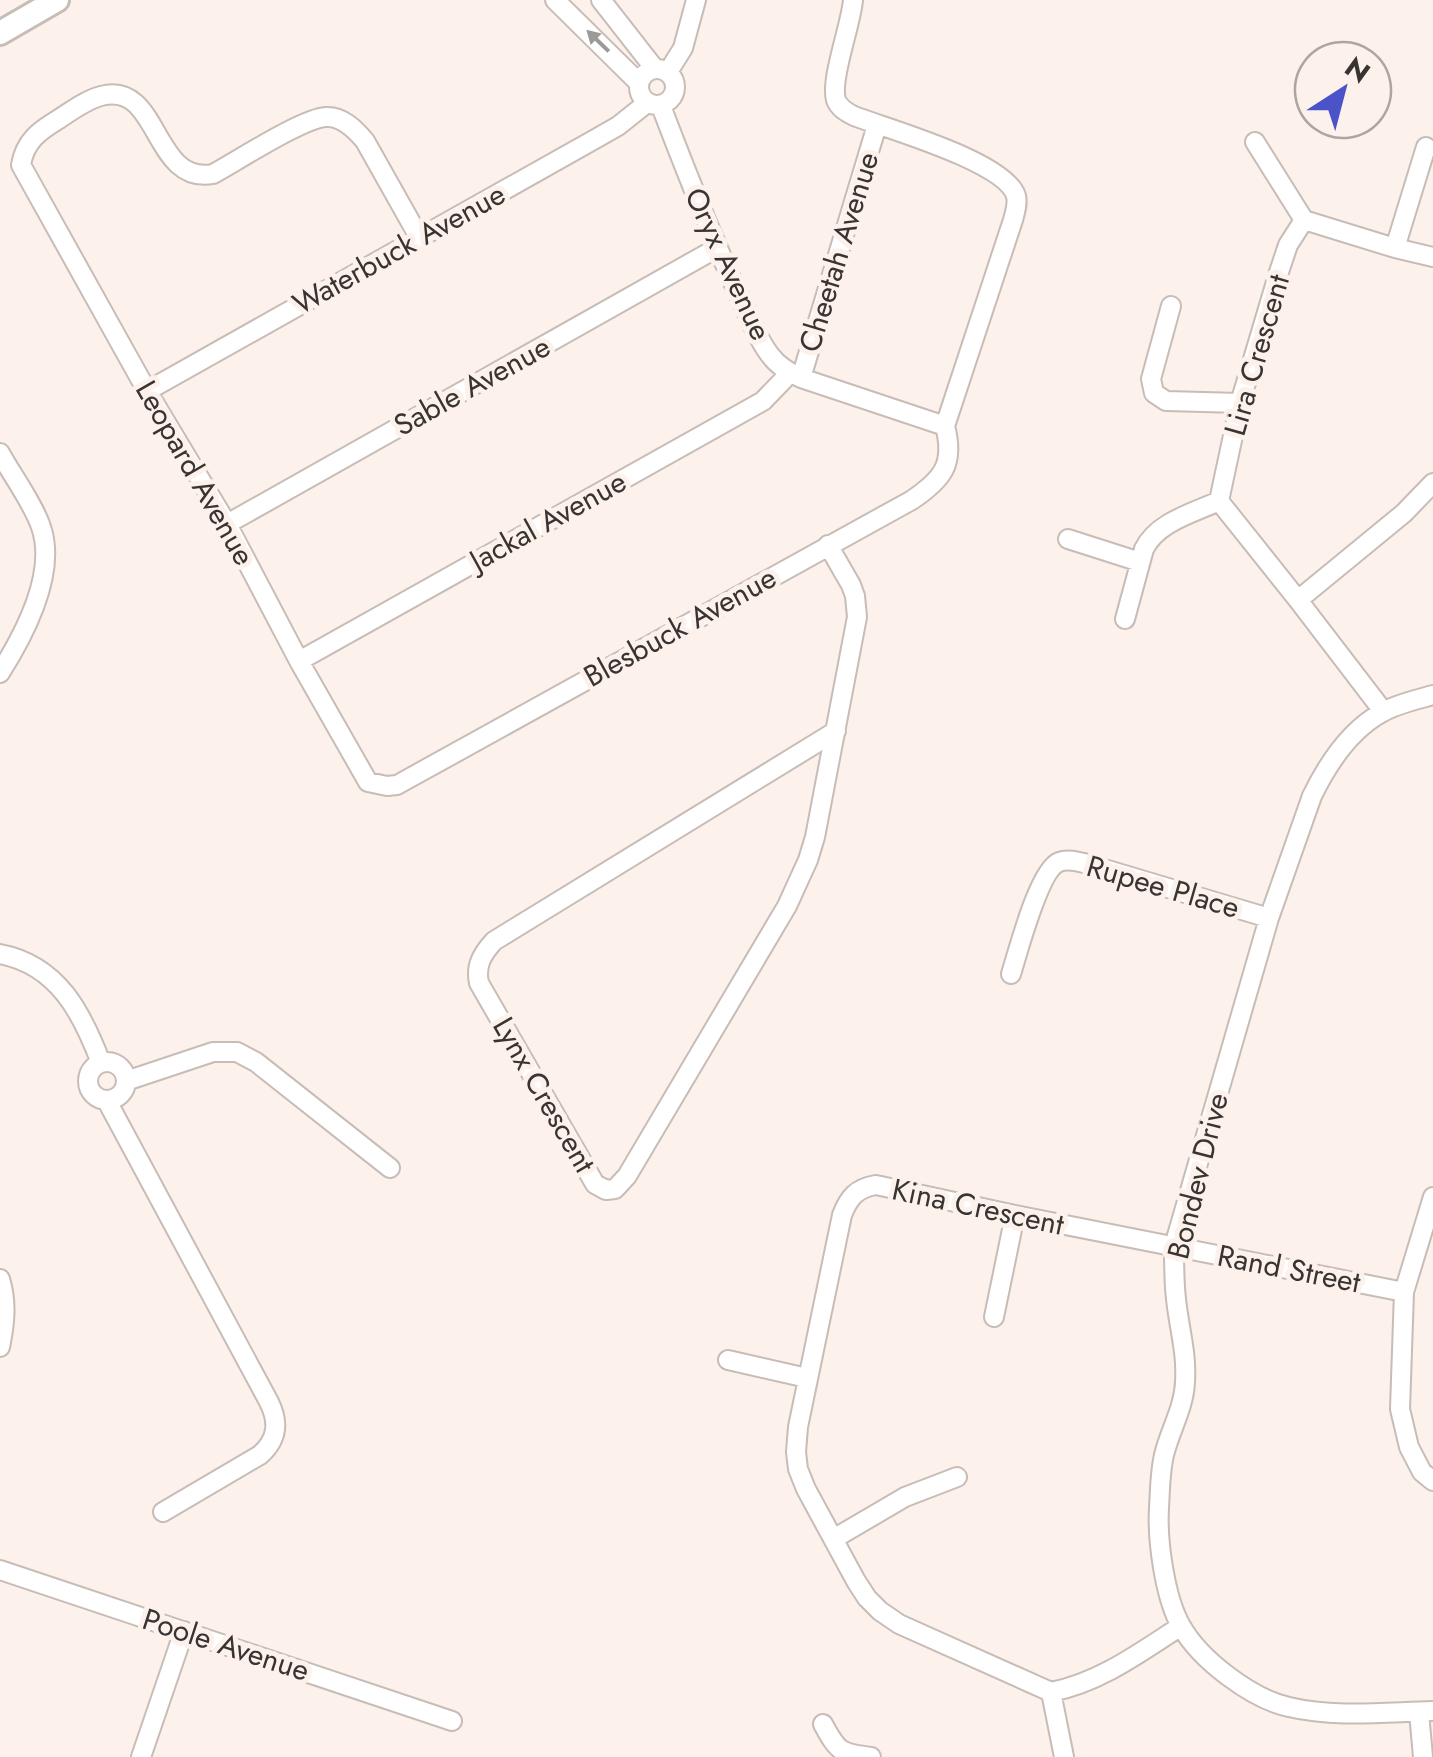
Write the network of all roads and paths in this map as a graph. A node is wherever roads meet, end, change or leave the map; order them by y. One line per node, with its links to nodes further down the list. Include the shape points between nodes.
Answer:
1 (58, 0): 6 (street)
2 (556, 0): 8 (street, one-way to 2)
3 (601, 0): 7 (street)
4 (696, 0): 7 (street, via 684,48)
5 (853, 0): 10 (street, via 837,103)
6 (0, 34)
7 (661, 71): 8 (street, via 648,72); 9 (street, via 673,78 676,92 668,103)
8 (639, 84): 9 (street)
9 (654, 104): 14 (street, Waterbuck Avenue); 15 (street, Oryx Avenue)
10 (877, 125): 19 (street, Cheetah Avenue); 22 (street, via 984,165 1017,202)
11 (1255, 142): 13 (street)
12 (1426, 147): 16 (street)
13 (1304, 220): 16 (street); 21 (street, Lira Crescent, via 1288,244)
14 (418, 237): 20 (street, Waterbuck Avenue); 20 (street, Leopard Avenue, via 365,141 336,118 314,119 202,176 175,162 132,102 102,96 57,120 32,137 21,165)
15 (717, 248): 19 (street, Oryx Avenue, via 770,356); 26 (street, Sable Avenue)
16 (1395, 248): 17 (street)
17 (1433, 257)
18 (1170, 306): 21 (street, via 1151,379 1154,393 1166,401)
19 (796, 375): 22 (street); 32 (street, Jackal Avenue, via 763,401)
20 (147, 391): 26 (street, Leopard Avenue)
21 (1240, 404): 25 (street, Lira Crescent)
22 (945, 426): 28 (street, Blesbuck Avenue, via 949,456 939,478)
23 (0, 453): 33 (street, via 39,522 44,560 28,624)
24 (1433, 486): 30 (street)
25 (1219, 501): 29 (street, via 1155,532); 30 (street)
26 (227, 524): 32 (street, Leopard Avenue)
27 (1068, 539): 29 (street)
28 (828, 545): 36 (street, Lynx Crescent, via 857,605); 37 (street, Blesbuck Avenue, via 397,784)
29 (1140, 562): 31 (street)
30 (1298, 600): 35 (street)
31 (1125, 619)
32 (299, 660): 37 (street, Leopard Avenue)
33 (0, 672)
34 (1433, 694): 35 (street, Bondev Drive)
35 (1383, 711): 38 (street, Bondev Drive, via 1344,743 1320,779)
36 (836, 731): 36 (street, Lynx Crescent, via 484,952 479,982 595,1184 606,1190 627,1176 787,906 815,838)
37 (368, 782)
38 (1269, 918): 40 (street, Rupee Place, via 1084,863 1060,862 1036,895); 47 (street, Bondev Drive)
39 (0, 954): 41 (street, via 56,982 80,1014)
40 (1011, 974)
41 (101, 1063): 42 (street, via 118,1066); 43 (street, via 88,1084)
42 (126, 1081): 43 (street, via 123,1093); 44 (street, via 213,1052 238,1052)
43 (107, 1101): 56 (street, via 277,1421 260,1455)
44 (390, 1168)
45 (1433, 1197): 49 (street)
46 (1015, 1215): 47 (street, Kina Crescent); 50 (street); 53 (street, Kina Crescent, via 876,1186 855,1193 842,1215)
47 (1174, 1246): 49 (street, Rand Street); 59 (street, Bondev Drive, via 1185,1387 1164,1457 1158,1512 1165,1573)
48 (0, 1279): 51 (street)
49 (1404, 1292): 55 (street, via 1400,1409 1409,1447)
50 (994, 1317)
51 (0, 1346)
52 (728, 1360): 53 (street)
53 (807, 1378): 57 (street, Kina Crescent, via 798,1469)
54 (957, 1478): 57 (street, via 905,1497)
55 (1433, 1481)
56 (163, 1512)
57 (834, 1538): 61 (street, Kina Crescent, via 880,1611)
58 (0, 1570): 60 (street, Poole Avenue)
59 (1181, 1626): 61 (street, via 1088,1681); 62 (street, Bondev Drive, via 1228,1676 1286,1707)
60 (184, 1631): 63 (street, Poole Avenue); 65 (street)
61 (1051, 1692): 67 (street)
62 (1426, 1712): 68 (street)
63 (452, 1720)
64 (823, 1724): 66 (street, via 837,1747)
65 (141, 1757)
66 (871, 1757)
67 (1064, 1757)
68 (1423, 1757)

